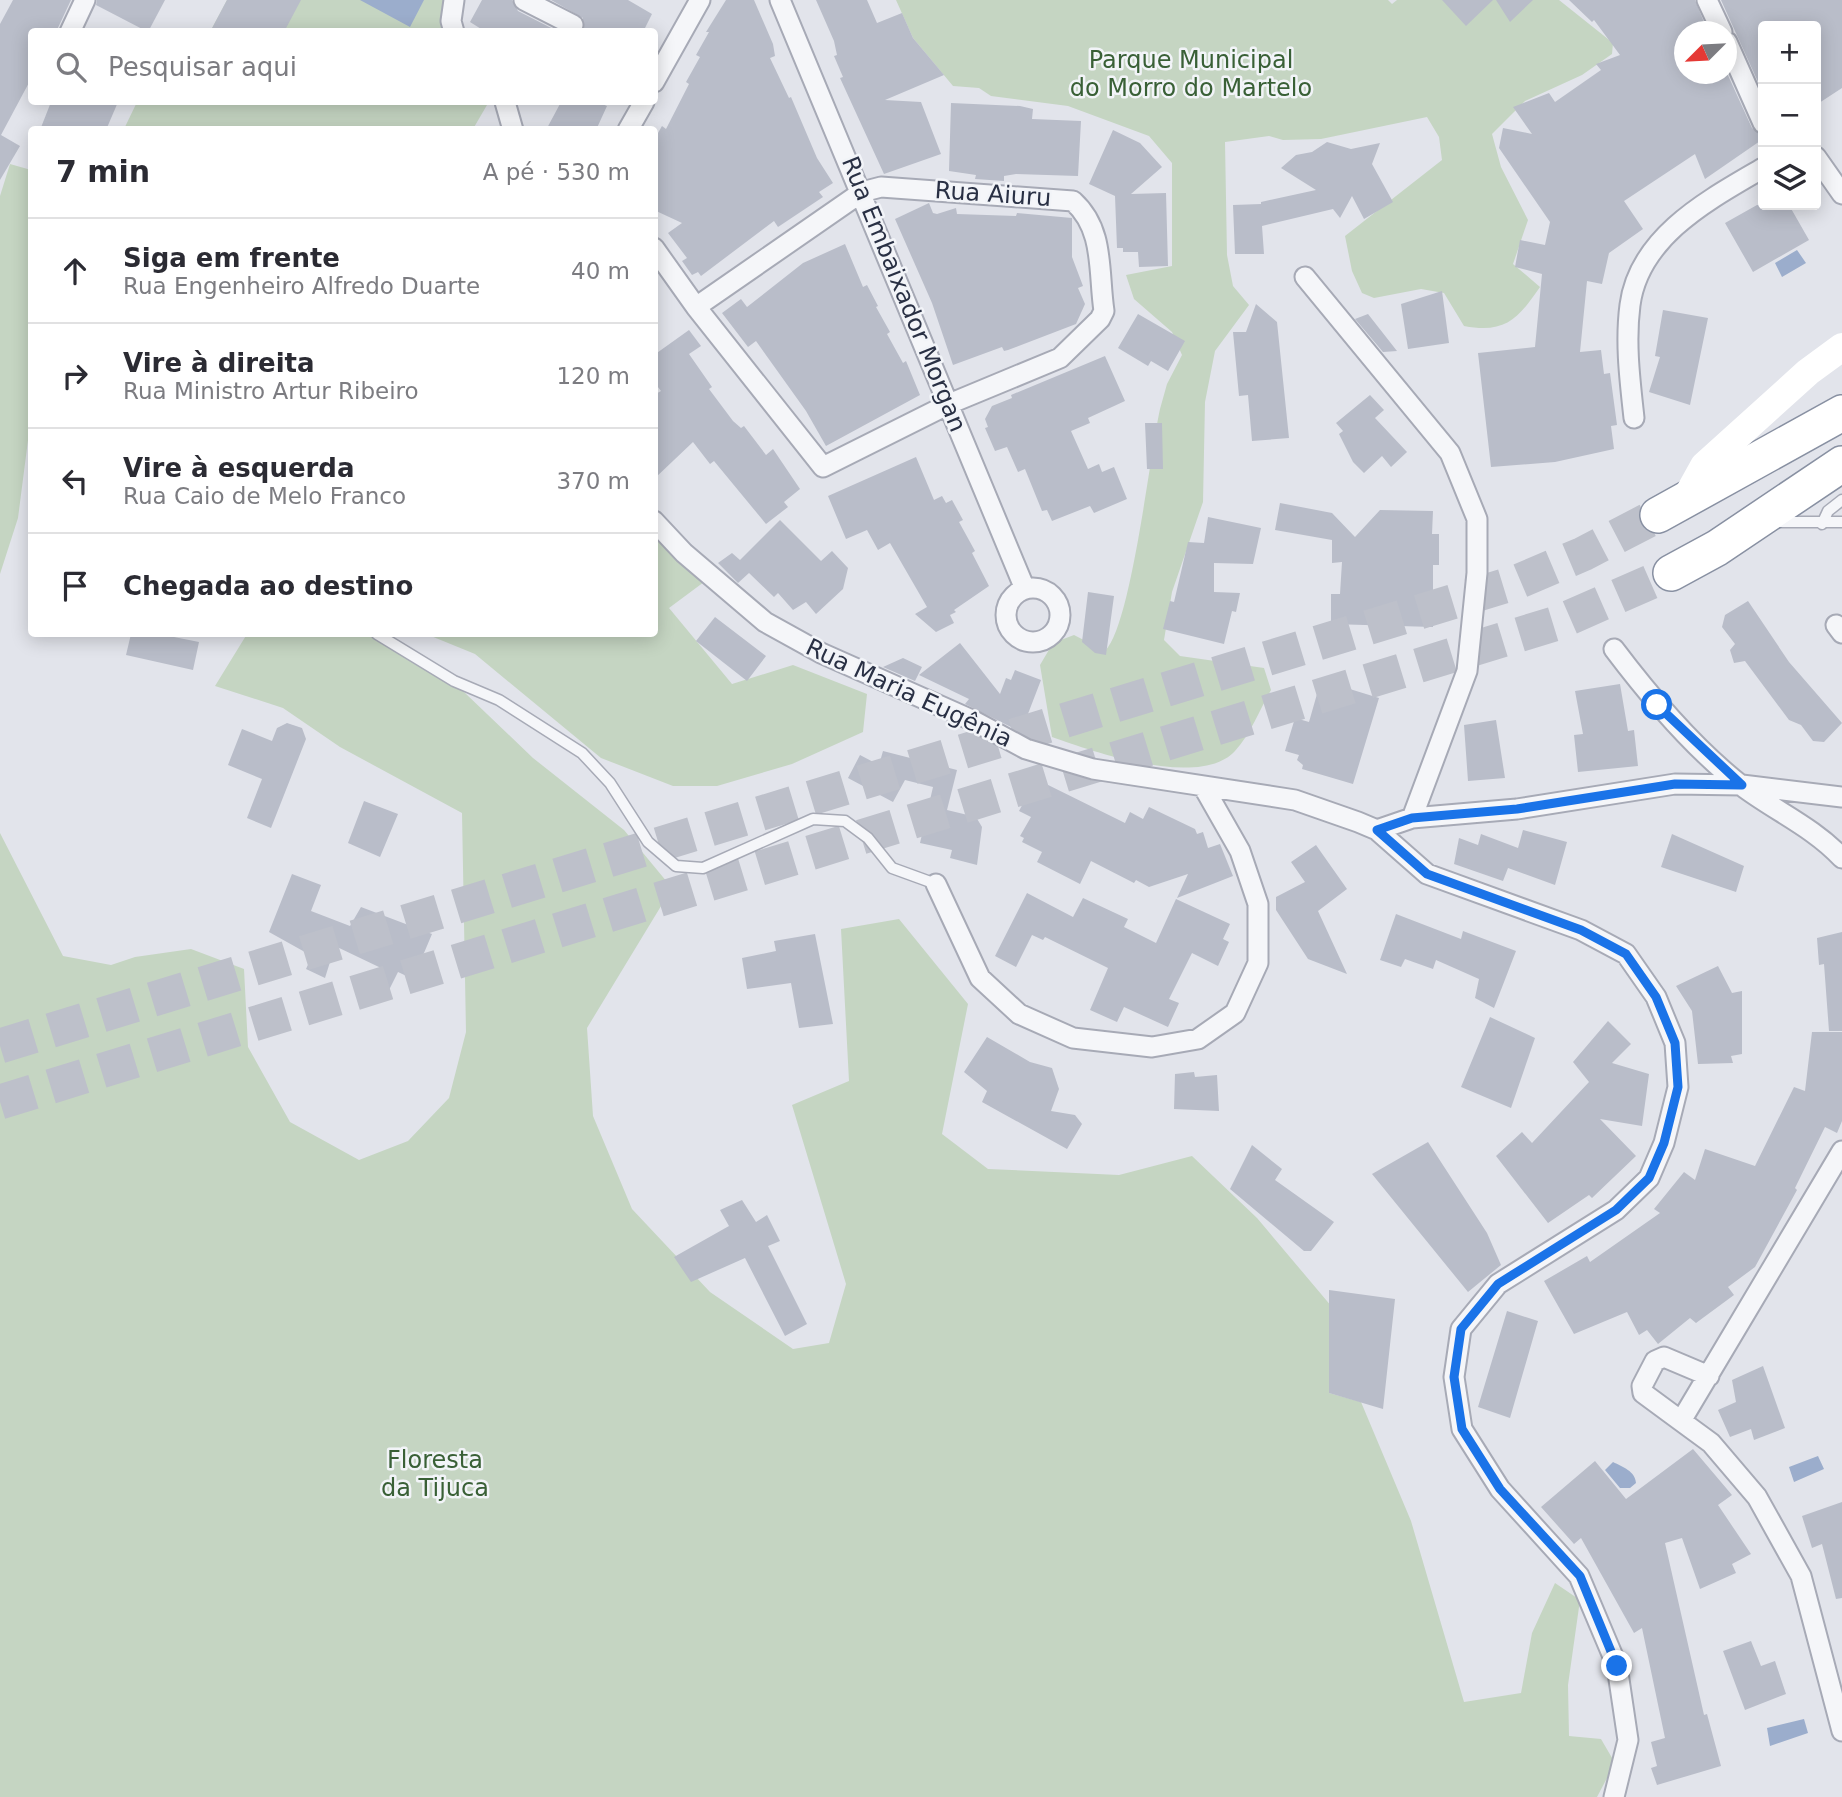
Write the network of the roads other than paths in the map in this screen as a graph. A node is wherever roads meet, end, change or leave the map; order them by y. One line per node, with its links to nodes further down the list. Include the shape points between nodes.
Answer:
1 (85, 0): 9 (street)
2 (454, 0): 10 (street)
3 (524, 0): 8 (street)
4 (700, 0): 12 (street)
5 (780, 0): 20 (street, Rua Embaixador Morgan)
6 (1707, 0): 7 (street)
7 (1716, 21)
8 (573, 25)
9 (72, 28)
10 (454, 28)
11 (1737, 64): 15 (street)
12 (658, 75)
13 (506, 105): 16 (street)
14 (642, 105): 17 (street)
15 (1758, 112)
16 (512, 126)
17 (630, 126)
18 (1821, 164): 21 (street)
19 (1758, 171): 28 (street, via 1686,216 1644,266 1630,303)
20 (862, 191): 24 (street); 26 (street, Rua Embaixador Morgan); 26 (street, Rua Aiuru, via 881,187 1063,198 1089,215 1097,237 1104,311 1100,319 1060,358)
21 (1842, 194)
22 (658, 254): 24 (street)
23 (1305, 276): 42 (street, via 1450,453 1477,519 1477,573 1466,671)
24 (696, 307): 26 (street, Rua Aiuru, via 823,467)
25 (1842, 347): 30 (street, via 1818,373 1704,466)
26 (949, 404): 36 (street, Rua Embaixador Morgan)
27 (1842, 413): 30 (highway)
28 (1634, 418)
29 (1839, 474): 31 (highway); 33 (lane)
30 (1671, 508)
31 (1759, 520): 33 (lane); 35 (highway)
32 (1842, 522): 33 (lane)
33 (1822, 524)
34 (658, 525): 40 (street, Rua Maria Eugênia, via 734,598 765,622 821,653 1054,760)
35 (1671, 573)
36 (1025, 589)
37 (382, 637): 45 (lane, via 582,753 610,783 648,842 677,866 703,868 813,819 845,821 868,838 892,868)
38 (1614, 649): 39 (street, via 1657,705)
39 (1742, 785): 41 (street); 42 (street, via 1675,784 1517,809); 44 (street, via 1822,837)
40 (1203, 786): 43 (street, Rua Maria Eugênia, via 1296,800); 45 (street, via 1240,851 1258,904 1258,963 1235,1013 1198,1039 1152,1047 1073,1038 1019,1014 980,978)
41 (1842, 797)
42 (1412, 818): 43 (street)
43 (1377, 830): 50 (street, via 1427,874 1581,930 1626,954 1656,997 1675,1043 1678,1087 1664,1143 1649,1178 1616,1210 1498,1284 1461,1329 1454,1377 1462,1429 1500,1489 1580,1576 1617,1666 1628,1740)
44 (1842, 858)
45 (936, 884)
46 (1842, 1151): 47 (street)
47 (1709, 1376): 48 (street); 48 (street, via 1664,1357 1655,1361 1643,1393)
48 (1681, 1421): 49 (street, via 1711,1443 1757,1497 1801,1576)
49 (1842, 1731)
50 (1614, 1797)

